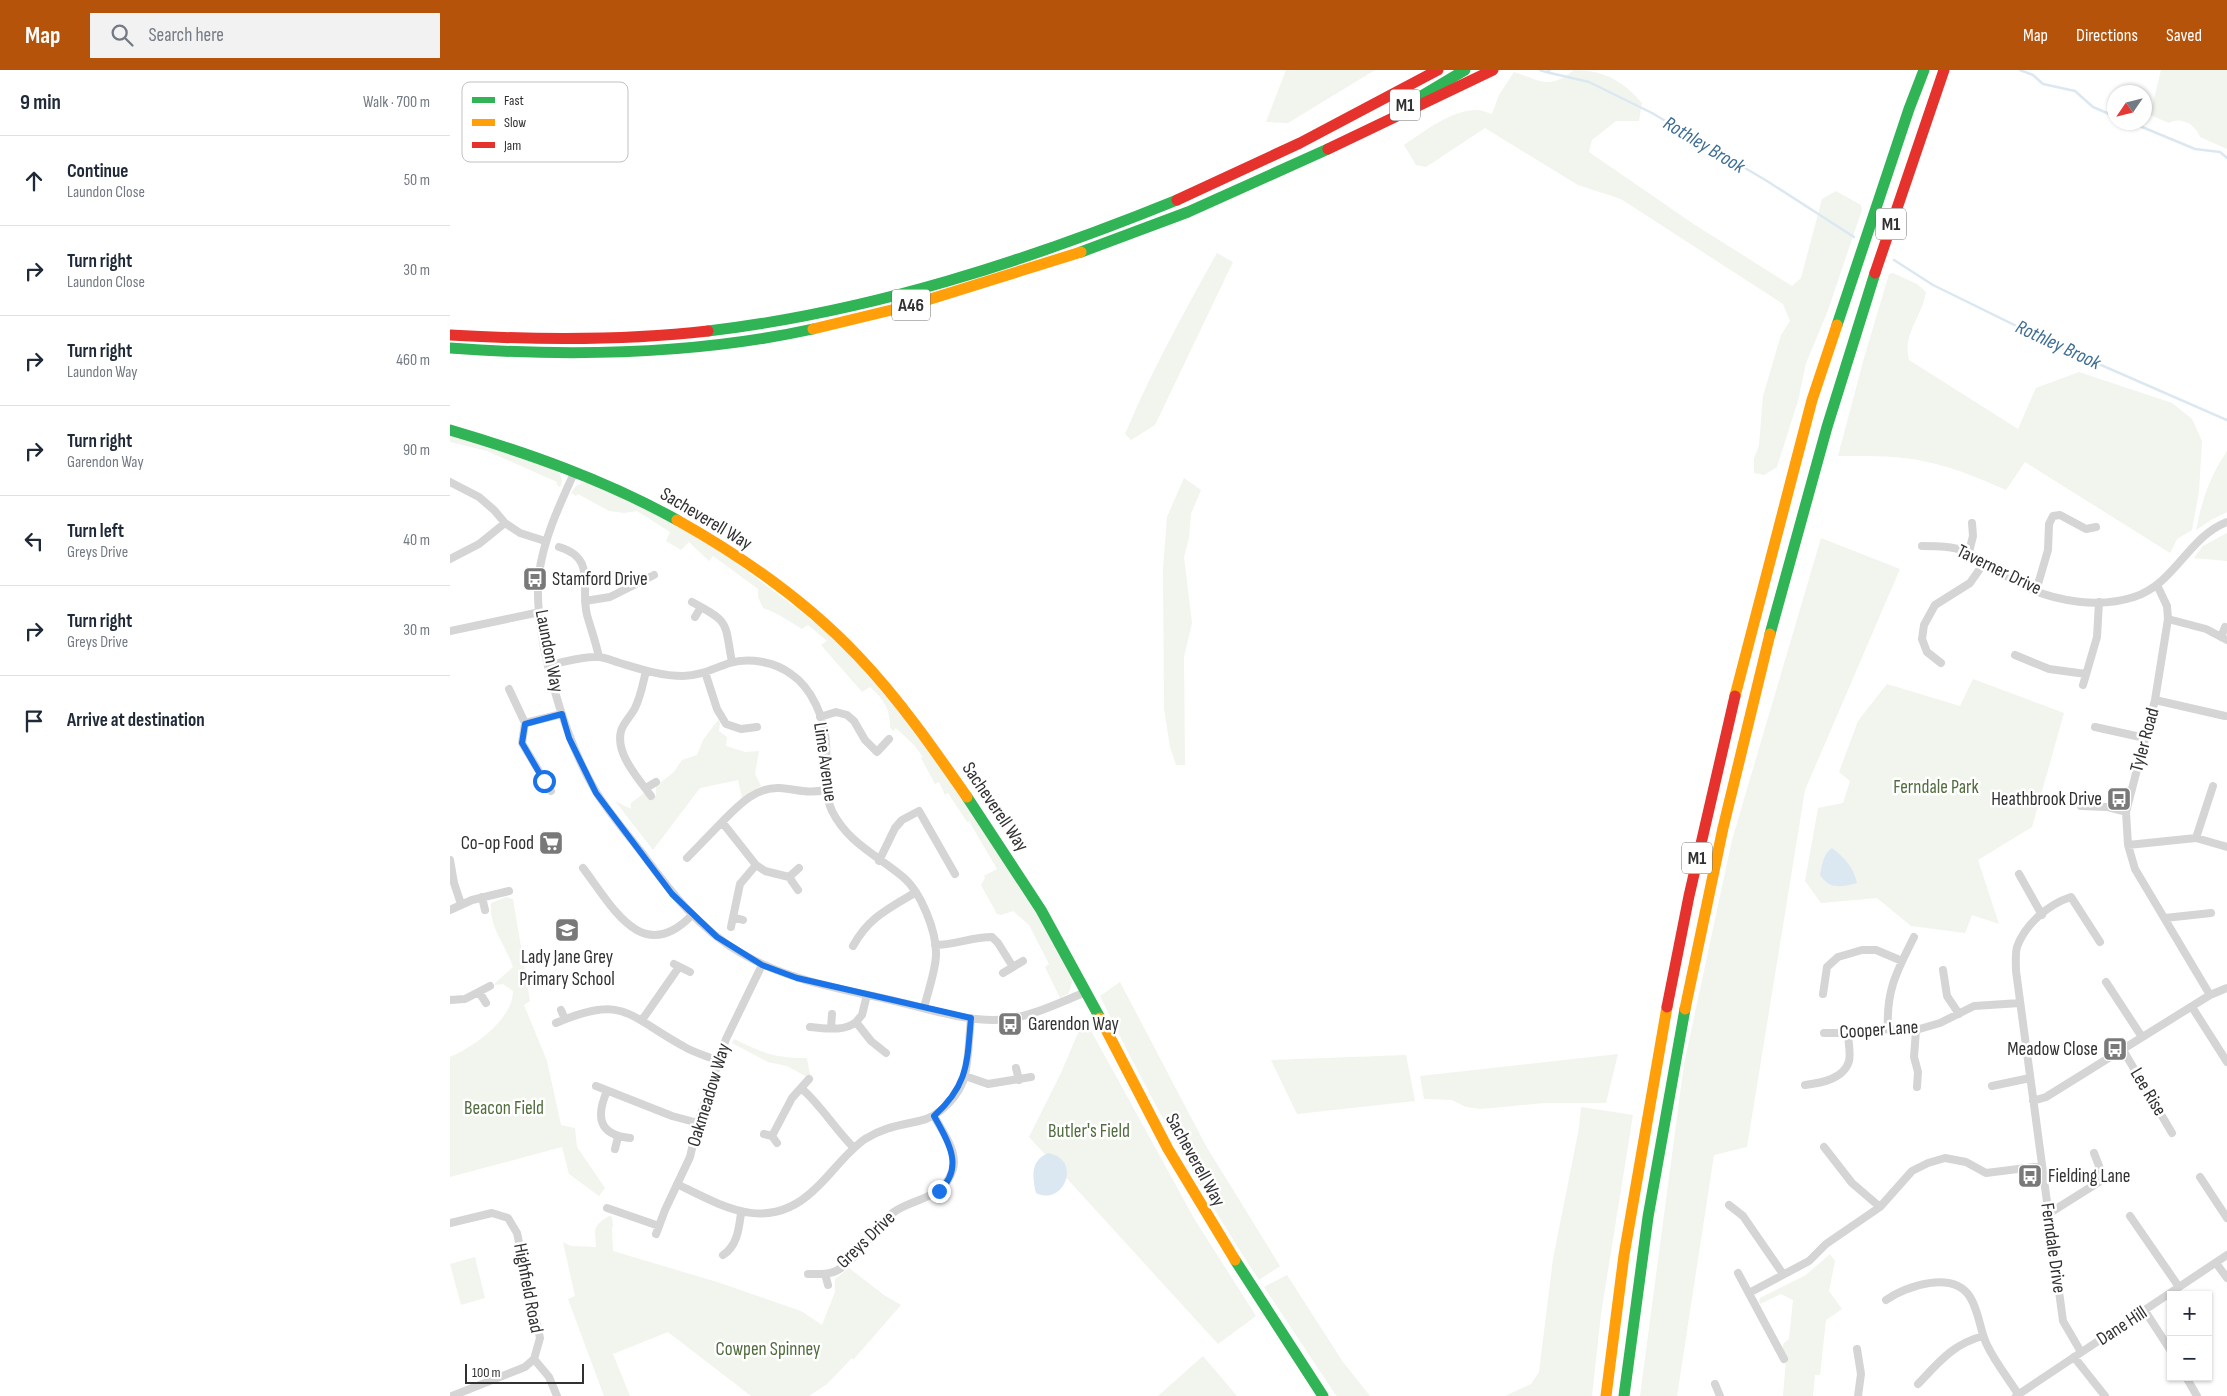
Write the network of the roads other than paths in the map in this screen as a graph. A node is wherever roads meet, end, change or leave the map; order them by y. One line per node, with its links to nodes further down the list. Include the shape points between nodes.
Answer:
1 (1417, 70): 7 (main road)
2 (1438, 70): 7 (main road, M1)
3 (1465, 70): 8 (main road, M1)
4 (1493, 70): 8 (main road, via 1458,90)
5 (1924, 70): 203 (main road, M1, via 1812,400 1751,630 1688,896 1660,1042 1626,1246)
6 (1944, 70): 204 (main road, M1, via 1853,337 1764,654 1685,1005 1654,1181)
7 (1333, 126): 9 (main road, A46, via 1252,167 1119,223 1013,260 857,305 773,322 633,337 575,339)
8 (1345, 140): 10 (main road, A46, via 1261,180 1137,232 975,286 858,319 728,344 628,352 586,354)
9 (450, 335)
10 (450, 348)
11 (450, 430): 12 (main road, Sacheverell Way, via 516,449)
12 (575, 471): 18 (street, Laundon Way); 110 (main road, Sacheverell Way, via 652,506 728,551 803,606 860,658 918,727 993,834)
13 (450, 482): 14 (street, via 479,497)
14 (505, 522): 18 (street, via 520,533); 22 (street, via 479,544)
15 (2227, 522): 27 (street, Taverner Drive, via 2198,540)
16 (1972, 523): 21 (street)
17 (2096, 527): 28 (street, via 2086,529 2060,515 2053,516 2049,524 2048,550)
18 (546, 541): 33 (street, Laundon Way, via 539,576)
19 (1922, 546): 21 (street, Taverner Drive, via 1953,547)
20 (559, 547): 29 (street, via 570,546 586,574)
21 (1969, 552): 23 (street, Taverner Drive)
22 (450, 559)
23 (1984, 563): 28 (street, Taverner Drive); 42 (street, via 1970,583 1935,605 1924,625 1922,639 1927,652)
24 (640, 570): 26 (street)
25 (654, 575): 26 (street)
26 (643, 578): 29 (street, via 610,597)
27 (2157, 585): 31 (street, Taverner Drive, via 2133,597); 35 (street, Tyler Road, via 2167,606)
28 (2036, 591): 31 (street, Taverner Drive)
29 (585, 601): 40 (street)
30 (692, 602): 32 (street)
31 (2099, 602): 46 (street, via 2097,637)
32 (701, 607): 34 (street); 41 (street, via 718,616 724,624)
33 (540, 612): 37 (street); 43 (street, Laundon Way)
34 (694, 617)
35 (2168, 619): 38 (street, via 2206,629); 49 (street, Tyler Road)
36 (2226, 628): 38 (street)
37 (450, 631)
38 (2224, 638)
39 (2014, 655): 46 (street, via 2049,669)
40 (599, 657): 43 (street, Lime Avenue); 44 (street, Lime Avenue)
41 (732, 662): 45 (street, Lime Avenue); 52 (street, Lime Avenue, via 762,662 792,674 808,691)
42 (1941, 663)
43 (549, 665): 50 (street, Laundon Way)
44 (646, 671): 45 (street, Lime Avenue, via 682,676); 60 (street, via 638,702 621,730 620,740 622,751)
45 (705, 672): 54 (street, via 717,709 726,724 741,729)
46 (2086, 674): 47 (street)
47 (2083, 685)
48 (509, 689): 53 (street)
49 (2155, 700): 51 (street); 56 (street, Tyler Road)
50 (562, 714): 53 (street); 89 (street, Laundon Way, via 569,738 596,793 672,894)
51 (2225, 716)
52 (820, 717): 57 (street, via 836,712 847,715 878,752); 61 (street, Lime Avenue, via 826,743)
53 (525, 724): 62 (street, via 522,743)
54 (757, 727)
55 (2096, 727): 56 (street)
56 (2145, 738): 65 (street, Tyler Road)
57 (889, 739)
58 (656, 782): 60 (street)
59 (2213, 786): 67 (street)
60 (646, 788): 63 (street)
61 (826, 790): 66 (street, via 810,793 766,789 749,798); 74 (street, Lime Avenue, via 842,827)
62 (551, 791)
63 (651, 796)
64 (2081, 806): 65 (street, via 2108,807)
65 (2126, 812): 68 (street, Tyler Road)
66 (722, 822): 69 (street); 75 (street)
67 (2196, 838): 68 (street); 70 (street)
68 (2128, 845): 92 (street, Tyler Road, via 2135,869)
69 (698, 847): 71 (street); 72 (street)
70 (2227, 847)
71 (705, 854)
72 (687, 858)
73 (450, 860): 85 (street)
74 (879, 860): 78 (street, via 895,828 919,811); 83 (street, Lime Avenue, via 904,878)
75 (756, 865): 80 (street, via 765,871); 91 (street, via 740,884)
76 (583, 868): 89 (street, via 614,908 641,934 665,934)
77 (799, 868): 80 (street)
78 (955, 874)
79 (2019, 874): 90 (street)
80 (789, 877): 81 (street)
81 (798, 890)
82 (509, 891): 84 (street)
83 (916, 892): 97 (street, via 861,924); 98 (street, Lime Avenue, via 930,924)
84 (482, 897): 85 (street); 87 (street)
85 (462, 904): 86 (street)
86 (450, 910)
87 (485, 910)
88 (2211, 913): 92 (street)
89 (692, 915): 101 (street, Laundon Way, via 717,937)
90 (2042, 915): 96 (street, Ferndale Drive, via 2061,900 2072,897); 116 (street, Ferndale Drive, via 2030,926 2016,948)
91 (733, 917): 93 (street); 94 (street)
92 (2165, 918): 113 (street, Tyler Road)
93 (743, 920)
94 (731, 927)
95 (1914, 937): 100 (street)
96 (2100, 942)
97 (853, 946)
98 (935, 946): 102 (street, via 992,937); 118 (street, Lime Avenue, via 936,955)
99 (1023, 961): 102 (street)
100 (1902, 961): 111 (street, via 1876,950 1862,950 1838,957 1827,967); 129 (street, via 1889,991)
101 (762, 965): 112 (street, Laundon Way, via 797,978); 136 (street, Oakmeadow Way, via 726,1039)
102 (1013, 967): 105 (street)
103 (1943, 970): 121 (street, via 1947,996)
104 (690, 972): 124 (street, via 676,966)
105 (1003, 973)
106 (2106, 982): 133 (street)
107 (490, 986): 109 (street)
108 (2227, 988): 113 (street)
109 (479, 992): 114 (street, via 465,999); 115 (street)
110 (1086, 992): 122 (street, Laundon Way, via 1016,1017); 202 (main road, Sacheverell Way, via 1184,1179)
111 (1823, 994)
112 (867, 995): 118 (street, Laundon Way); 125 (street, via 862,1016)
113 (2210, 995): 117 (street)
114 (450, 1000)
115 (486, 1003)
116 (2020, 1003): 121 (street, Cooper Lane, via 1974,1006); 141 (street, Ferndale Drive)
117 (2192, 1007): 133 (street); 137 (street)
118 (924, 1008): 122 (street, Laundon Way)
119 (561, 1010): 123 (street)
120 (832, 1014): 128 (street)
121 (1960, 1014): 130 (street, Cooper Lane)
122 (971, 1018): 139 (street)
123 (565, 1019): 124 (street, via 599,1009 626,1012); 126 (street)
124 (642, 1020): 136 (street, via 684,1048)
125 (856, 1022): 128 (street, via 850,1027); 135 (street)
126 (556, 1023)
127 (810, 1027): 128 (street)
128 (831, 1028)
129 (1888, 1029): 130 (street, Cooper Lane); 132 (street, Cooper Lane)
130 (1916, 1030): 146 (street)
131 (1824, 1033): 132 (street, Cooper Lane)
132 (1848, 1033): 144 (street, via 1848,1065 1830,1080)
133 (2142, 1037): 134 (street)
134 (2123, 1050): 150 (street, via 2046,1097); 153 (street, Lee Rise)
135 (886, 1053)
136 (719, 1061): 152 (street, Oakmeadow Way)
137 (2227, 1062)
138 (1016, 1068): 143 (street)
139 (965, 1076): 143 (street, via 988,1084); 151 (street, via 956,1094)
140 (1031, 1077): 143 (street)
141 (2030, 1078): 147 (street); 150 (street, Ferndale Drive)
142 (809, 1079): 148 (street)
143 (1019, 1080)
144 (1805, 1085)
145 (596, 1086): 149 (street)
146 (1917, 1086)
147 (1992, 1086)
148 (801, 1088): 156 (street, via 768,1135); 159 (street)
149 (607, 1091): 152 (street); 154 (street, via 600,1107 600,1118 603,1126)
150 (2033, 1101): 161 (street, Ferndale Drive)
151 (934, 1116): 159 (street, via 882,1129); 179 (street, Greys Drive, via 953,1156 946,1186 887,1217 848,1262)
152 (698, 1123): 163 (street, Oakmeadow Way, via 690,1157)
153 (2172, 1133)
154 (618, 1137): 155 (street); 158 (street)
155 (630, 1138)
156 (777, 1143)
157 (1824, 1147): 165 (street, via 1852,1183)
158 (615, 1148)
159 (854, 1148): 167 (street, via 802,1200 770,1212)
160 (2094, 1153): 168 (street, via 2101,1172 2099,1182)
161 (2042, 1166): 165 (street, via 1986,1173 1966,1162 1945,1158 1928,1162 1912,1171); 168 (street, Ferndale Drive)
162 (2200, 1178): 170 (street)
163 (677, 1184): 167 (street); 172 (street, Oakmeadow Way)
164 (1729, 1205): 180 (street, via 1743,1216)
165 (1880, 1207): 180 (street, via 1826,1244 1809,1261)
166 (607, 1208): 172 (street)
167 (741, 1213): 174 (street, via 734,1253)
168 (2048, 1214): 190 (street, Ferndale Drive, via 2063,1321)
169 (2130, 1216): 183 (street)
170 (2227, 1218)
171 (450, 1223): 192 (street, Highfield Road, via 492,1213 508,1218 517,1233 540,1338)
172 (659, 1226): 173 (street, Oakmeadow Way)
173 (656, 1234)
174 (723, 1255)
175 (2227, 1255): 176 (street, Dane Hill)
176 (2216, 1263): 181 (street); 183 (street, Dane Hill)
177 (1738, 1273): 184 (street)
178 (808, 1274): 179 (street, Greys Drive)
179 (825, 1274): 182 (street, Greys Drive)
180 (1783, 1274): 184 (street)
181 (2227, 1278)
182 (828, 1286)
183 (2179, 1287): 186 (street, Dane Hill)
184 (1749, 1293): 193 (street)
185 (1886, 1300): 187 (street, via 1900,1290 1917,1285 1944,1282 1961,1288 1970,1298)
186 (2145, 1311): 188 (street); 190 (street, Dane Hill)
187 (1983, 1336): 198 (street, via 1966,1341 1947,1354); 199 (street)
188 (2167, 1345)
189 (1857, 1349): 194 (street)
190 (2082, 1352): 191 (street, Dane Hill)
191 (2074, 1357): 199 (street, Dane Hill); 207 (street)
192 (534, 1359): 200 (street, Highfield Road, via 525,1367); 201 (street, via 549,1377)
193 (1784, 1359)
194 (1861, 1374): 195 (street); 206 (street)
195 (1870, 1376)
196 (2189, 1381): 208 (street)
197 (1715, 1384): 205 (street)
198 (1918, 1384)
199 (2017, 1395)
200 (452, 1396)
201 (556, 1396)
202 (1323, 1396)
203 (1606, 1396)
204 (1624, 1396)
205 (1720, 1396)
206 (1858, 1396)
207 (2105, 1396)
208 (2198, 1396)

